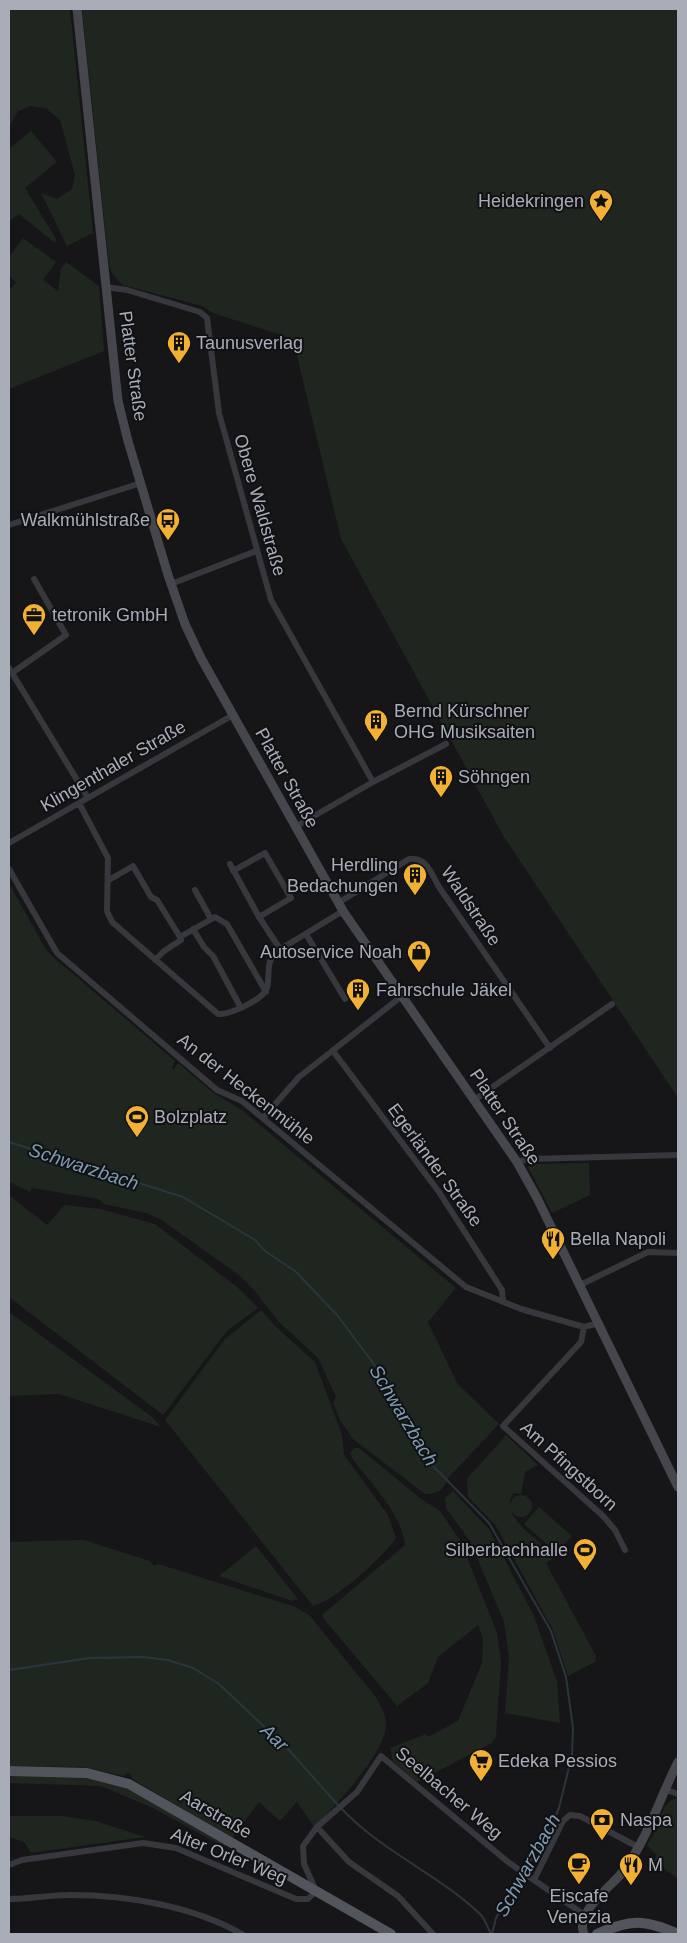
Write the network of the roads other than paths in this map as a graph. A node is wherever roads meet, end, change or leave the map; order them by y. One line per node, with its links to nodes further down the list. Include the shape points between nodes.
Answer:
1 (77, 9): 2 (main road, Platter Straße)
2 (106, 287): 3 (main road, Platter Straße, via 118,401); 5 (street, Obere Waldstraße, via 200,312 207,318 217,405)
3 (141, 484): 4 (street); 7 (main road, Platter Straße)
4 (9, 525)
5 (256, 550): 7 (street); 11 (street, Obere Waldstraße, via 271,600)
6 (34, 579): 8 (street, via 66,635)
7 (172, 584): 9 (main road, Platter Straße, via 192,640)
8 (10, 671): 12 (street)
9 (232, 715): 12 (street, Klingenthaler Straße); 14 (main road, Platter Straße)
10 (446, 744): 11 (street)
11 (373, 782): 14 (street)
12 (88, 798): 13 (street, Klingenthaler Straße)
13 (79, 803): 15 (street, Klingenthaler Straße); 19 (street, via 105,848)
14 (295, 827): 21 (main road, Platter Straße)
15 (9, 843)
16 (230, 864): 18 (street)
17 (9, 869): 38 (street, An der Heckenmühle, via 57,953 217,1090 242,1101)
18 (233, 871): 23 (street); 23 (street, via 265,853 291,898)
19 (108, 880): 27 (street, via 133,866); 29 (street, via 107,911 112,922)
20 (195, 890): 24 (street)
21 (338, 902): 22 (main road, Platter Straße); 35 (street, Waldstraße, via 409,859 424,861)
22 (343, 911): 26 (street); 31 (main road, Platter Straße)
23 (259, 917): 28 (street)
24 (211, 919): 25 (street); 30 (street, via 215,916 227,924)
25 (193, 929): 27 (street); 34 (street, via 213,956)
26 (306, 934): 28 (street); 32 (street)
27 (180, 937): 29 (street, via 181,940)
28 (280, 949): 30 (street, via 269,961)
29 (155, 960): 34 (street, via 215,1012 225,1015)
30 (266, 992): 34 (street)
31 (402, 996): 36 (street); 37 (main road, Platter Straße)
32 (344, 999)
33 (612, 1004): 35 (street)
34 (241, 1008)
35 (550, 1048): 37 (street)
36 (333, 1050): 38 (street, via 293,1083); 43 (street, Egerländer Straße, via 450,1208 502,1290)
37 (474, 1100): 40 (main road, Platter Straße)
38 (263, 1118): 43 (street, An der Heckenmühle, via 466,1287)
39 (678, 1155): 40 (street, via 529,1158)
40 (517, 1162): 42 (main road, Platter Straße)
41 (678, 1254): 42 (street, via 648,1252)
42 (580, 1285): 44 (main road, Platter Straße)
43 (503, 1302): 45 (street, An der Heckenmühle)
44 (598, 1323): 45 (street); 46 (main road, Platter Straße)
45 (584, 1327): 47 (street, Am Pfingstborn, via 582,1342 503,1426 606,1519)
46 (678, 1487)
47 (625, 1550)
48 (678, 1762): 50 (main road)
49 (9, 1771): 56 (main road, Aarstraße, via 76,1771 120,1780)
50 (664, 1789): 51 (street); 53 (main road)
51 (678, 1794)
52 (317, 1827): 55 (street, Seelbacher Weg, via 356,1792 380,1756); 56 (street, Seelbacher Weg, via 303,1846 302,1858); 61 (street, via 349,1862 398,1896)
53 (638, 1847): 55 (street, via 580,1816 570,1815 563,1821); 58 (main road)
54 (9, 1865): 56 (street, Alter Orler Weg, via 22,1860 151,1843 176,1848 296,1899 308,1899)
55 (532, 1879): 58 (street, Seelbacher Weg)
56 (316, 1891): 60 (main road, Aarstraße)
57 (9, 1899): 59 (street, via 70,1895 132,1898 220,1924)
58 (585, 1917): 62 (main road); 63 (main road)
59 (242, 1934)
60 (392, 1934)
61 (433, 1934)
62 (584, 1934)
63 (590, 1934)
64 (597, 1934): 65 (main road, via 634,1922 657,1925)
65 (678, 1934)

